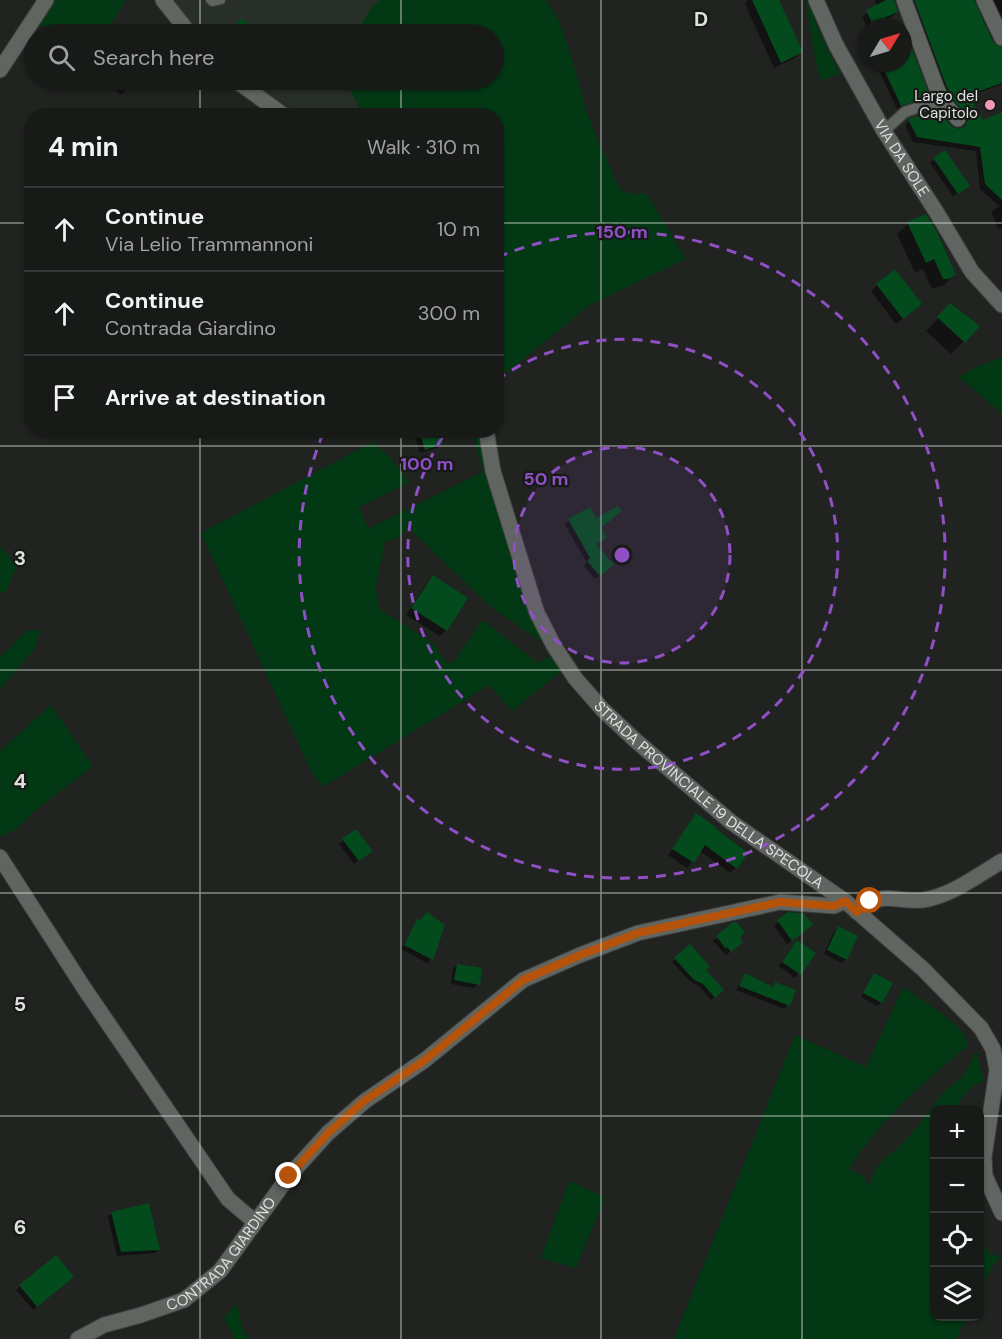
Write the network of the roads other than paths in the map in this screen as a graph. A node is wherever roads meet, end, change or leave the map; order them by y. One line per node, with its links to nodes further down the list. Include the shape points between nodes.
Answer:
1 (46, 0): 8 (street)
2 (163, 0): 9 (street)
3 (210, 0): 4 (lane)
4 (221, 0)
5 (816, 0): 17 (street, VIA DA SOLE)
6 (904, 0): 14 (street)
7 (984, 0): 11 (street)
8 (30, 24)
9 (182, 24)
10 (24, 33): 12 (street)
11 (1002, 38)
12 (0, 70)
13 (249, 90): 15 (street)
14 (943, 102): 16 (street); 17 (street, via 905,112)
15 (274, 108)
16 (957, 119)
17 (884, 131): 18 (street, VIA DA SOLE, via 972,272)
18 (1002, 305)
19 (487, 438): 22 (street, STRADA PROVINCIALE 19 DELLA SPECOLA, via 493,471 537,613 575,678 635,740 731,822)
20 (0, 857): 24 (street, via 228,1200)
21 (1002, 861): 22 (street, via 949,892 923,900 884,897)
22 (851, 907): 23 (street, STRADA PROVINCIALE 19 DELLA SPECOLA, via 923,969 981,1028 993,1049 997,1070 984,1157 985,1176); 24 (street, CONTRADA GIARDINO, via 780,902 638,933 523,980 328,1133)
23 (1002, 1213)
24 (255, 1222): 25 (street, CONTRADA GIARDINO, via 220,1270 184,1300 104,1325)
25 (78, 1339)

